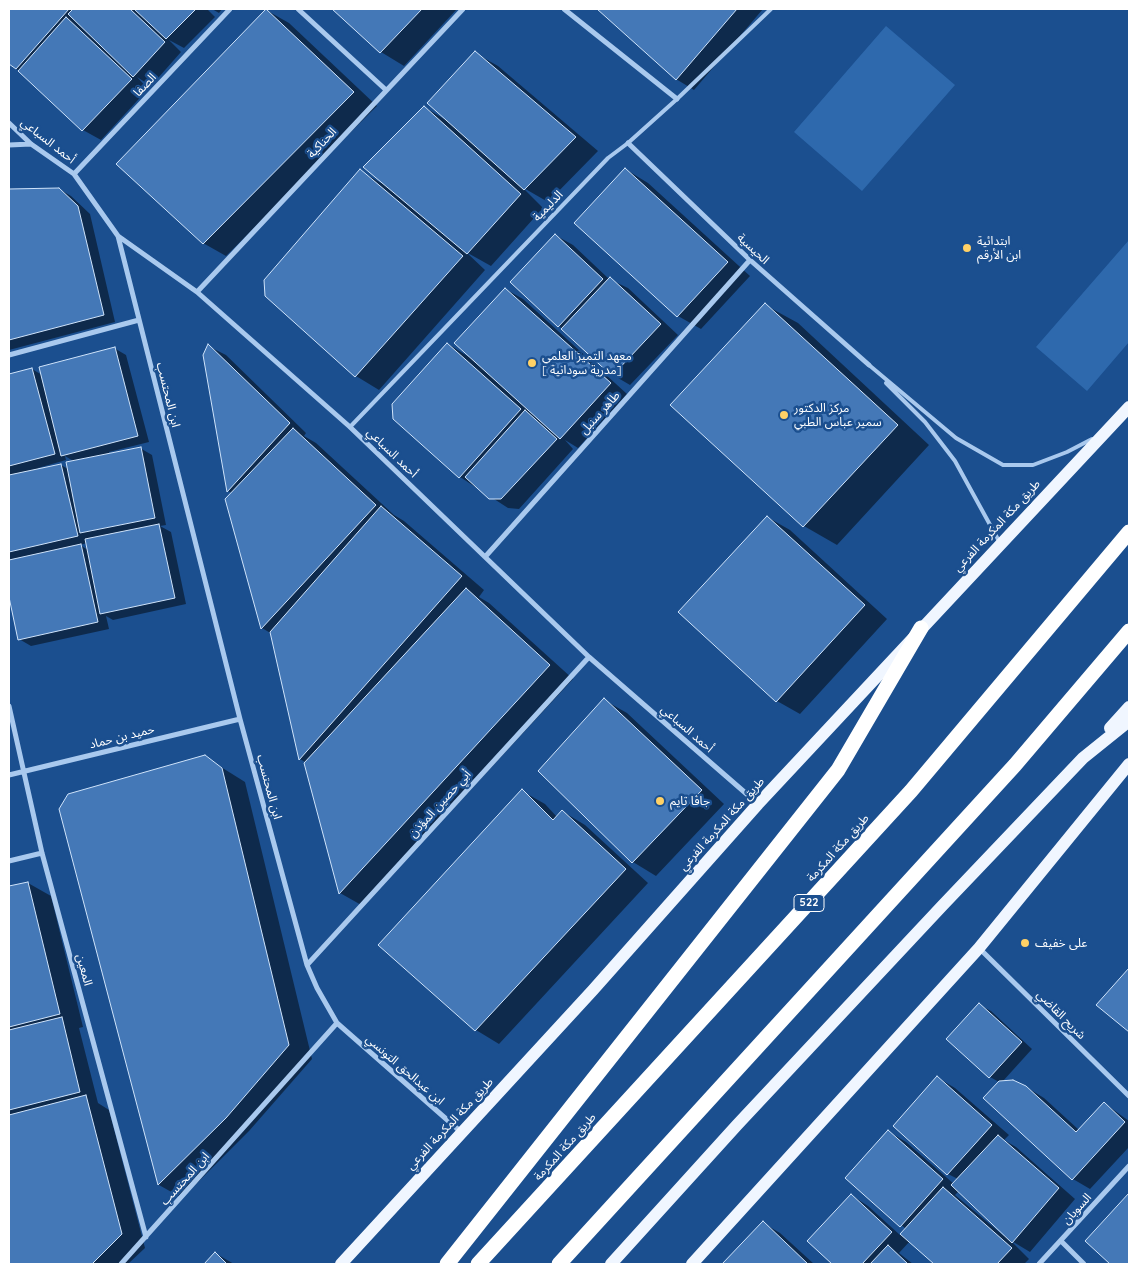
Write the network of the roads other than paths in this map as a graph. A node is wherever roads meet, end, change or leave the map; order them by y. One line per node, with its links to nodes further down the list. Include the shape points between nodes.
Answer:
1 (230, 9): 12 (street, الصفا)
2 (298, 9): 6 (street)
3 (463, 9): 6 (street, الحناكية)
4 (564, 9): 7 (street)
5 (771, 9): 7 (lane, الدليمية)
6 (386, 90): 15 (street, الحناكية)
7 (677, 99): 9 (lane, الدليمية)
8 (9, 123): 10 (street, أحمد السباعي)
9 (628, 143): 14 (street, الحيسية); 20 (lane, الدليمية, via 608,158)
10 (31, 144): 11 (street); 12 (street, أحمد السباعي)
11 (9, 145)
12 (74, 174): 13 (street, أحمد السباعي)
13 (118, 236): 15 (street, أحمد السباعي); 16 (street, ابن المحتسب)
14 (750, 260): 18 (street, الحيسية); 24 (street, طاهر سنبل)
15 (196, 292): 20 (street, أحمد السباعي)
16 (139, 320): 17 (street); 30 (street, ابن المحتسب)
17 (9, 355)
18 (869, 365): 21 (lane, via 956,438 1003,465 1033,466); 23 (lane, via 926,422 955,461)
19 (1129, 407): 21 (main road, طريق مكة المكرمة الفرعي)
20 (350, 427): 24 (street, أحمد السباعي)
21 (1103, 433): 23 (main road, طريق مكة المكرمة الفرعي)
22 (1129, 532): 50 (highway, طريق مكة المكرمة / 522, via 911,791)
23 (1000, 543): 25 (main road, طريق مكة المكرمة الفرعي)
24 (485, 556): 27 (street, أحمد السباعي)
25 (921, 628): 36 (main road, طريق مكة المكرمة الفرعي); 49 (highway, via 838,770)
26 (1129, 631): 51 (highway, via 1015,766)
27 (588, 657): 36 (street, أحمد السباعي); 40 (street, أبي حصين المؤذن)
28 (9, 706): 34 (street, المعين)
29 (1129, 707): 32 (main road)
30 (240, 719): 34 (street, حميد بن حماد); 40 (street, ابن المحتسب)
31 (1129, 721): 32 (main road)
32 (1083, 758): 52 (main road, via 743,1118)
33 (1129, 764): 39 (main road)
34 (24, 771): 35 (street, حميد بن حماد); 37 (street, المعين)
35 (9, 774)
36 (758, 804): 43 (main road, طريق مكة المكرمة الفرعي, via 593,990)
37 (42, 853): 38 (street); 45 (street, المعين)
38 (9, 861)
39 (979, 948): 42 (street, شريح القاضي); 53 (main road)
40 (307, 965): 41 (street, ابن المحتسب)
41 (337, 1023): 43 (street, ابن عبدالحق التونسي); 45 (street, ابن المحتسب)
42 (1129, 1096)
43 (460, 1132): 48 (main road, طريق مكة المكرمة الفرعي)
44 (1129, 1166): 46 (street, السوبان)
45 (146, 1237): 47 (street, ابن المحتسب)
46 (1061, 1241): 54 (street, السوبان); 55 (street)
47 (121, 1264)
48 (341, 1264)
49 (447, 1264)
50 (478, 1264)
51 (559, 1264)
52 (611, 1264)
53 (692, 1264)
54 (1039, 1264)
55 (1084, 1264)

